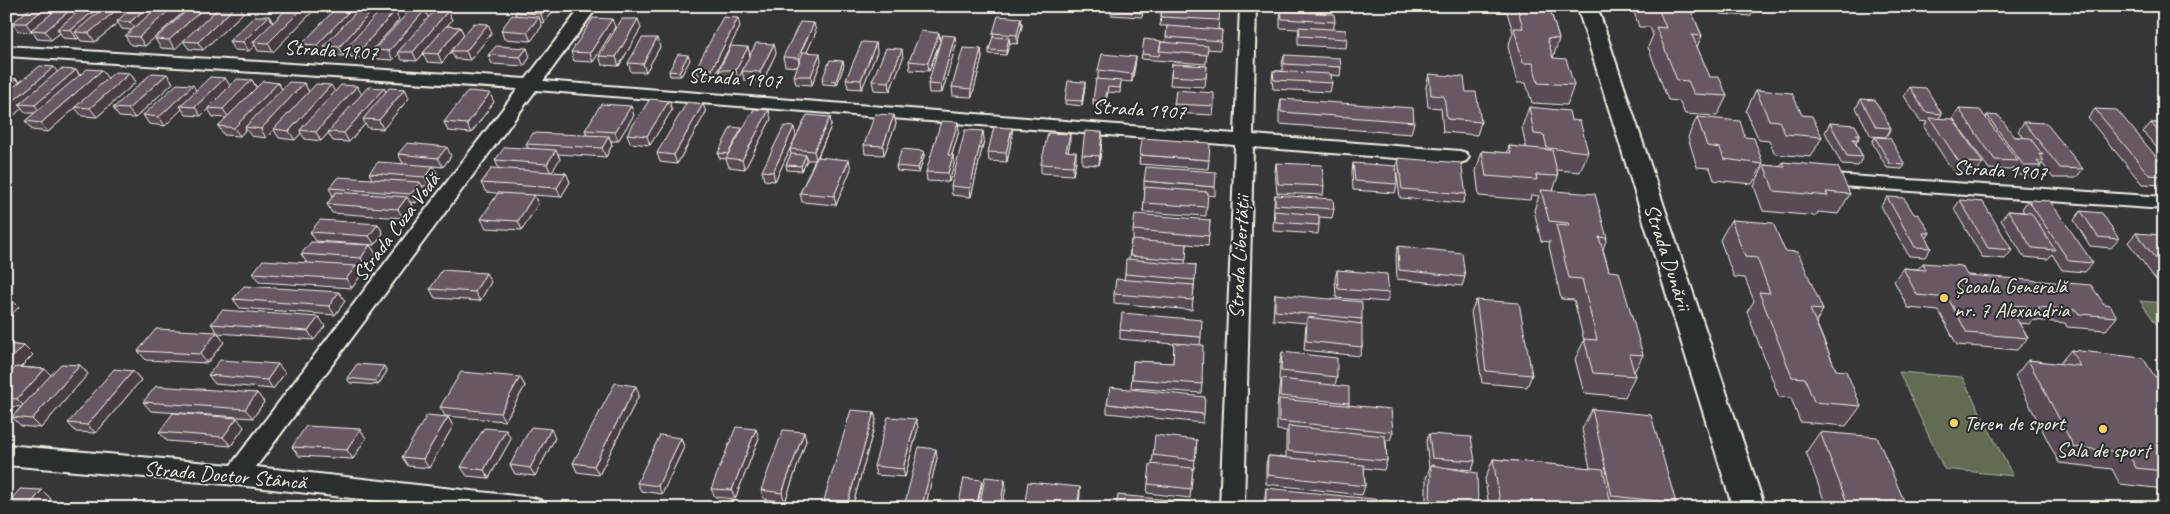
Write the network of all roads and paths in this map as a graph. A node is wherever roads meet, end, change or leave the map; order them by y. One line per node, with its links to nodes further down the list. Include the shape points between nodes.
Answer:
1 (590, 6): 5 (street, Strada Cuza Vodă)
2 (1248, 6): 6 (street, Strada Libertății)
3 (1587, 6): 14 (main road, Strada Dunării)
4 (6, 52): 5 (street, Strada 1907)
5 (533, 85): 6 (street, Strada 1907); 11 (street, Strada Cuza Vodă)
6 (1245, 140): 7 (street, Strada 1907); 13 (street, Strada Libertății, via 1233,386)
7 (1460, 157)
8 (1834, 181): 9 (street, Strada 1907)
9 (2164, 203)
10 (6, 455): 11 (street, Strada Doctor Stâncă)
11 (237, 475): 12 (street, Strada Doctor Stâncă)
12 (533, 508)
13 (1232, 508)
14 (1749, 508)

